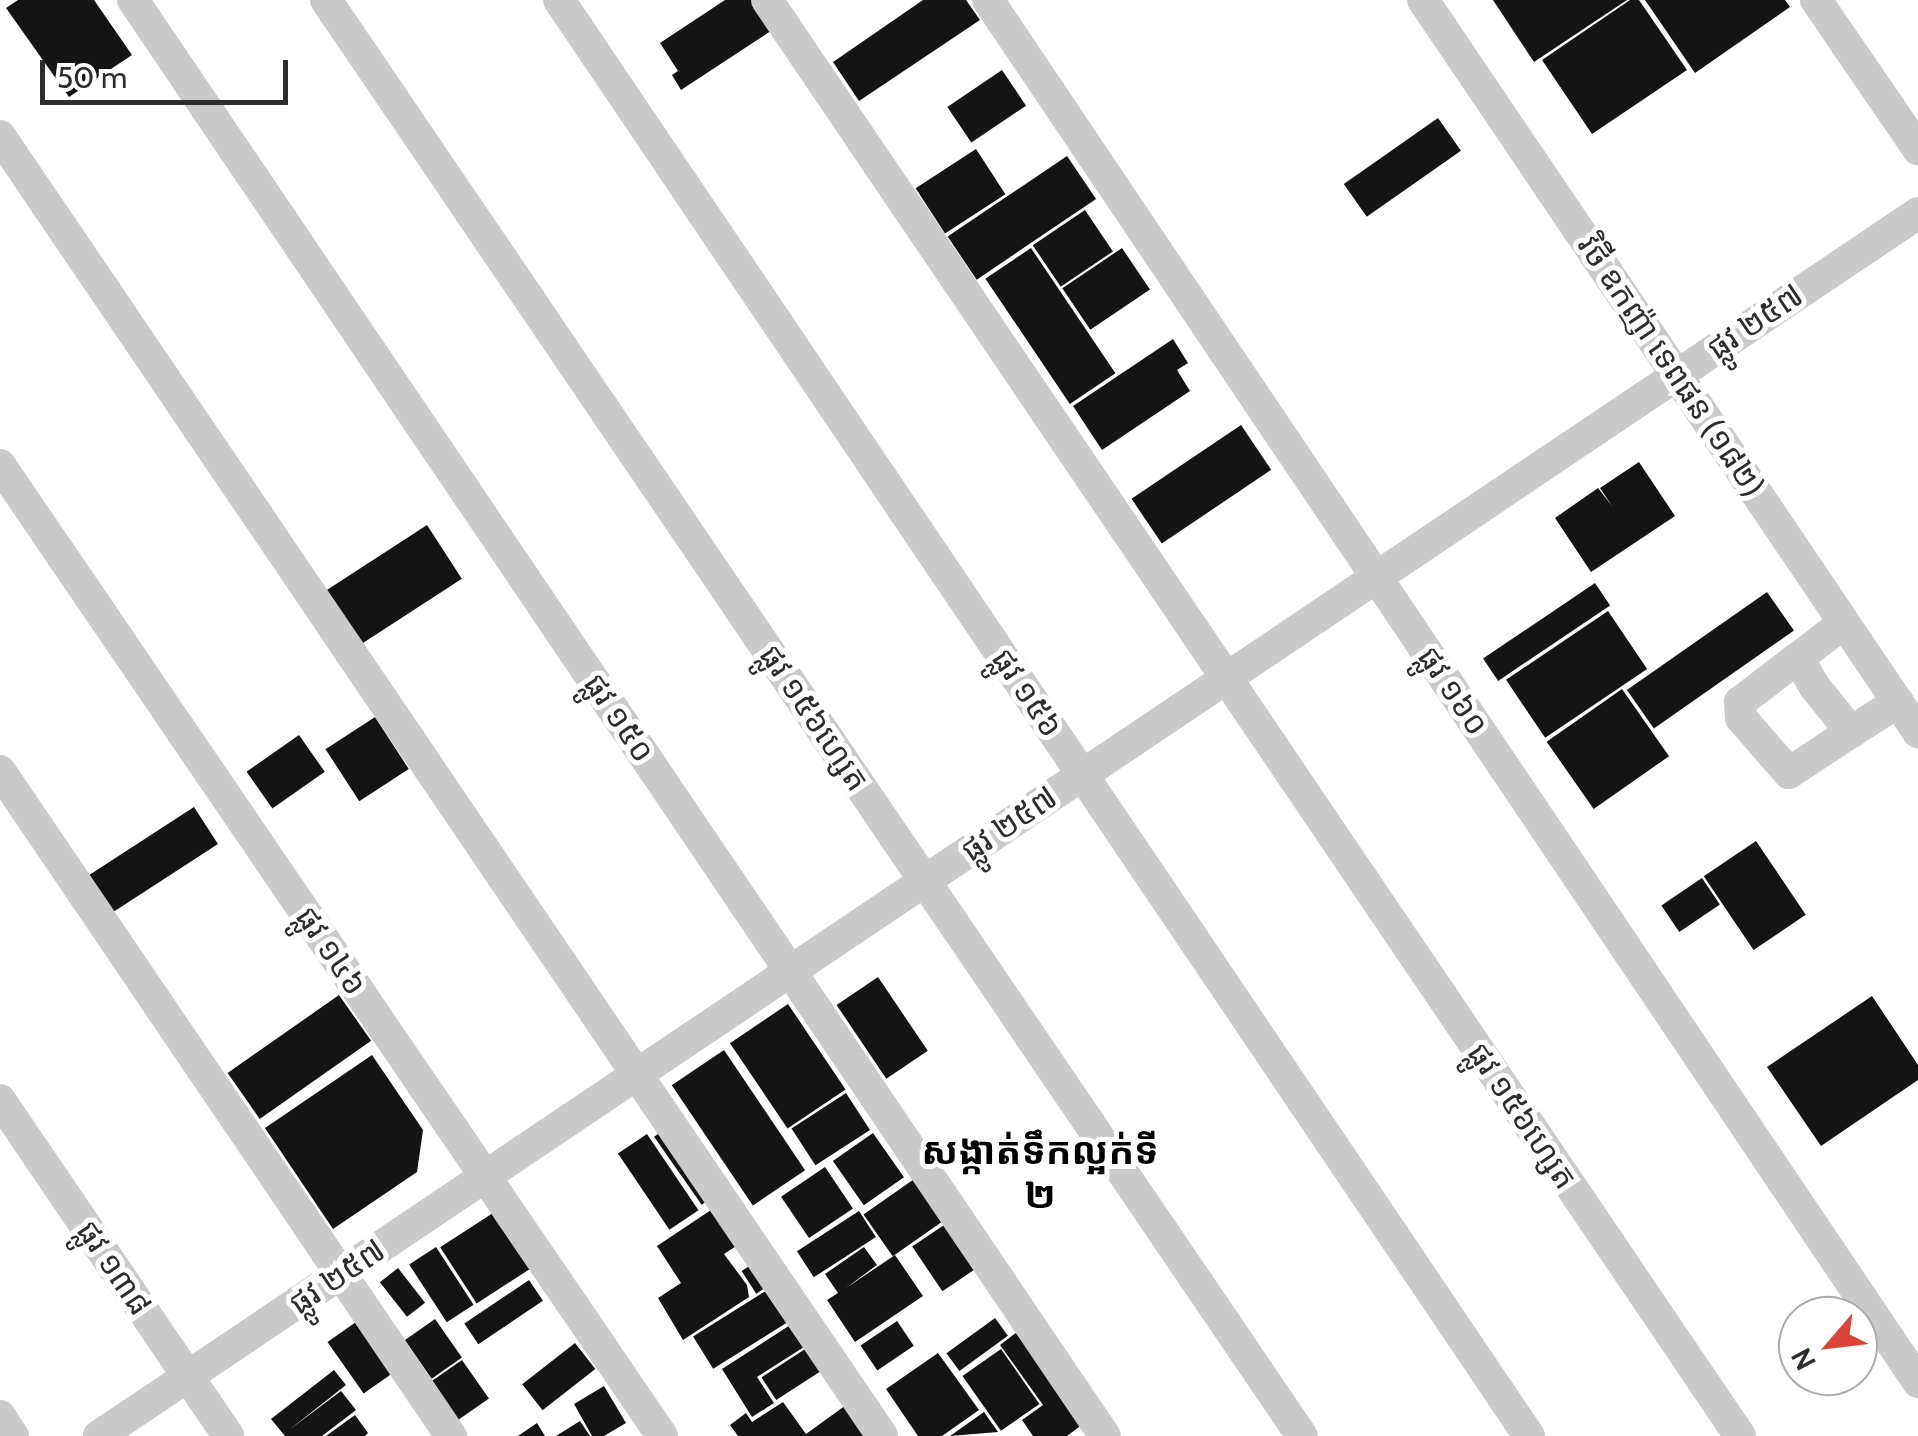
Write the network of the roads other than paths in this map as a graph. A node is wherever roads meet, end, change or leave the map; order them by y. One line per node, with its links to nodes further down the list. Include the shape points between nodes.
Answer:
1 (132, 0): 23 (street, ផ្លូវ ១៥០)
2 (326, 0): 22 (street, ផ្លូវ ១៥៦ហ្សេត)
3 (559, 0): 21 (street, ផ្លូវ ១៥៦)
4 (767, 0): 16 (street, ផ្លូវ ១៥៦ហ្សេត)
5 (988, 0): 13 (street, ផ្លូវ ១៦០)
6 (1423, 0): 11 (street, វិថី ឧកញ៉ា ទេពផន (១៨២))
7 (1816, 0): 9 (street)
8 (0, 136): 24 (street)
9 (1918, 148)
10 (1918, 213): 11 (street, ផ្លូវ ២៥៧)
11 (1677, 375): 13 (street, ផ្លូវ ២៥៧); 14 (street, វិថី ឧកញ៉ា ទេពផន (១៨២))
12 (0, 465): 26 (street, ផ្លូវ ១៤៦)
13 (1376, 577): 16 (street, ផ្លូវ ២៥៧); 29 (street, ផ្លូវ ១៦០)
14 (1844, 623): 15 (street); 17 (street, វិថី ឧកញ៉ា ទេពផន (១៨២))
15 (1798, 658): 18 (street); 18 (street, via 1740,702 1741,718 1788,773)
16 (1225, 679): 21 (street, ផ្លូវ ២៥៧); 40 (street, ផ្លូវ ១៥៦ហ្សេត)
17 (1898, 702): 18 (street); 19 (street, វិថី ឧកញ៉ា ទេពផន (១៨២))
18 (1851, 732)
19 (1918, 732)
20 (0, 771): 27 (street)
21 (1083, 775): 22 (street, ផ្លូវ ២៥៧); 39 (street, ផ្លូវ ១៥៦)
22 (924, 881): 23 (street, ផ្លូវ ២៥៧); 38 (street, ផ្លូវ ១៥៦ហ្សេត)
23 (790, 971): 24 (street, ផ្លូវ ២៥៧); 37 (street, ផ្លូវ ១៥០)
24 (637, 1075): 26 (street, ផ្លូវ ២៥៧); 36 (street)
25 (0, 1100): 28 (street, ផ្លូវ ១៣៨)
26 (485, 1177): 27 (street, ផ្លូវ ២៥៧); 35 (street, ផ្លូវ ១៤៦)
27 (341, 1274): 28 (street, ផ្លូវ ២៥៧); 34 (street)
28 (188, 1376): 32 (street, ផ្លូវ ២៥៧); 33 (street, ផ្លូវ ១៣៨)
29 (1918, 1382)
30 (0, 1416): 31 (street)
31 (13, 1436)
32 (100, 1436)
33 (228, 1436)
34 (452, 1436)
35 (662, 1436)
36 (882, 1436)
37 (1105, 1436)
38 (1302, 1436)
39 (1529, 1436)
40 (1740, 1436)

